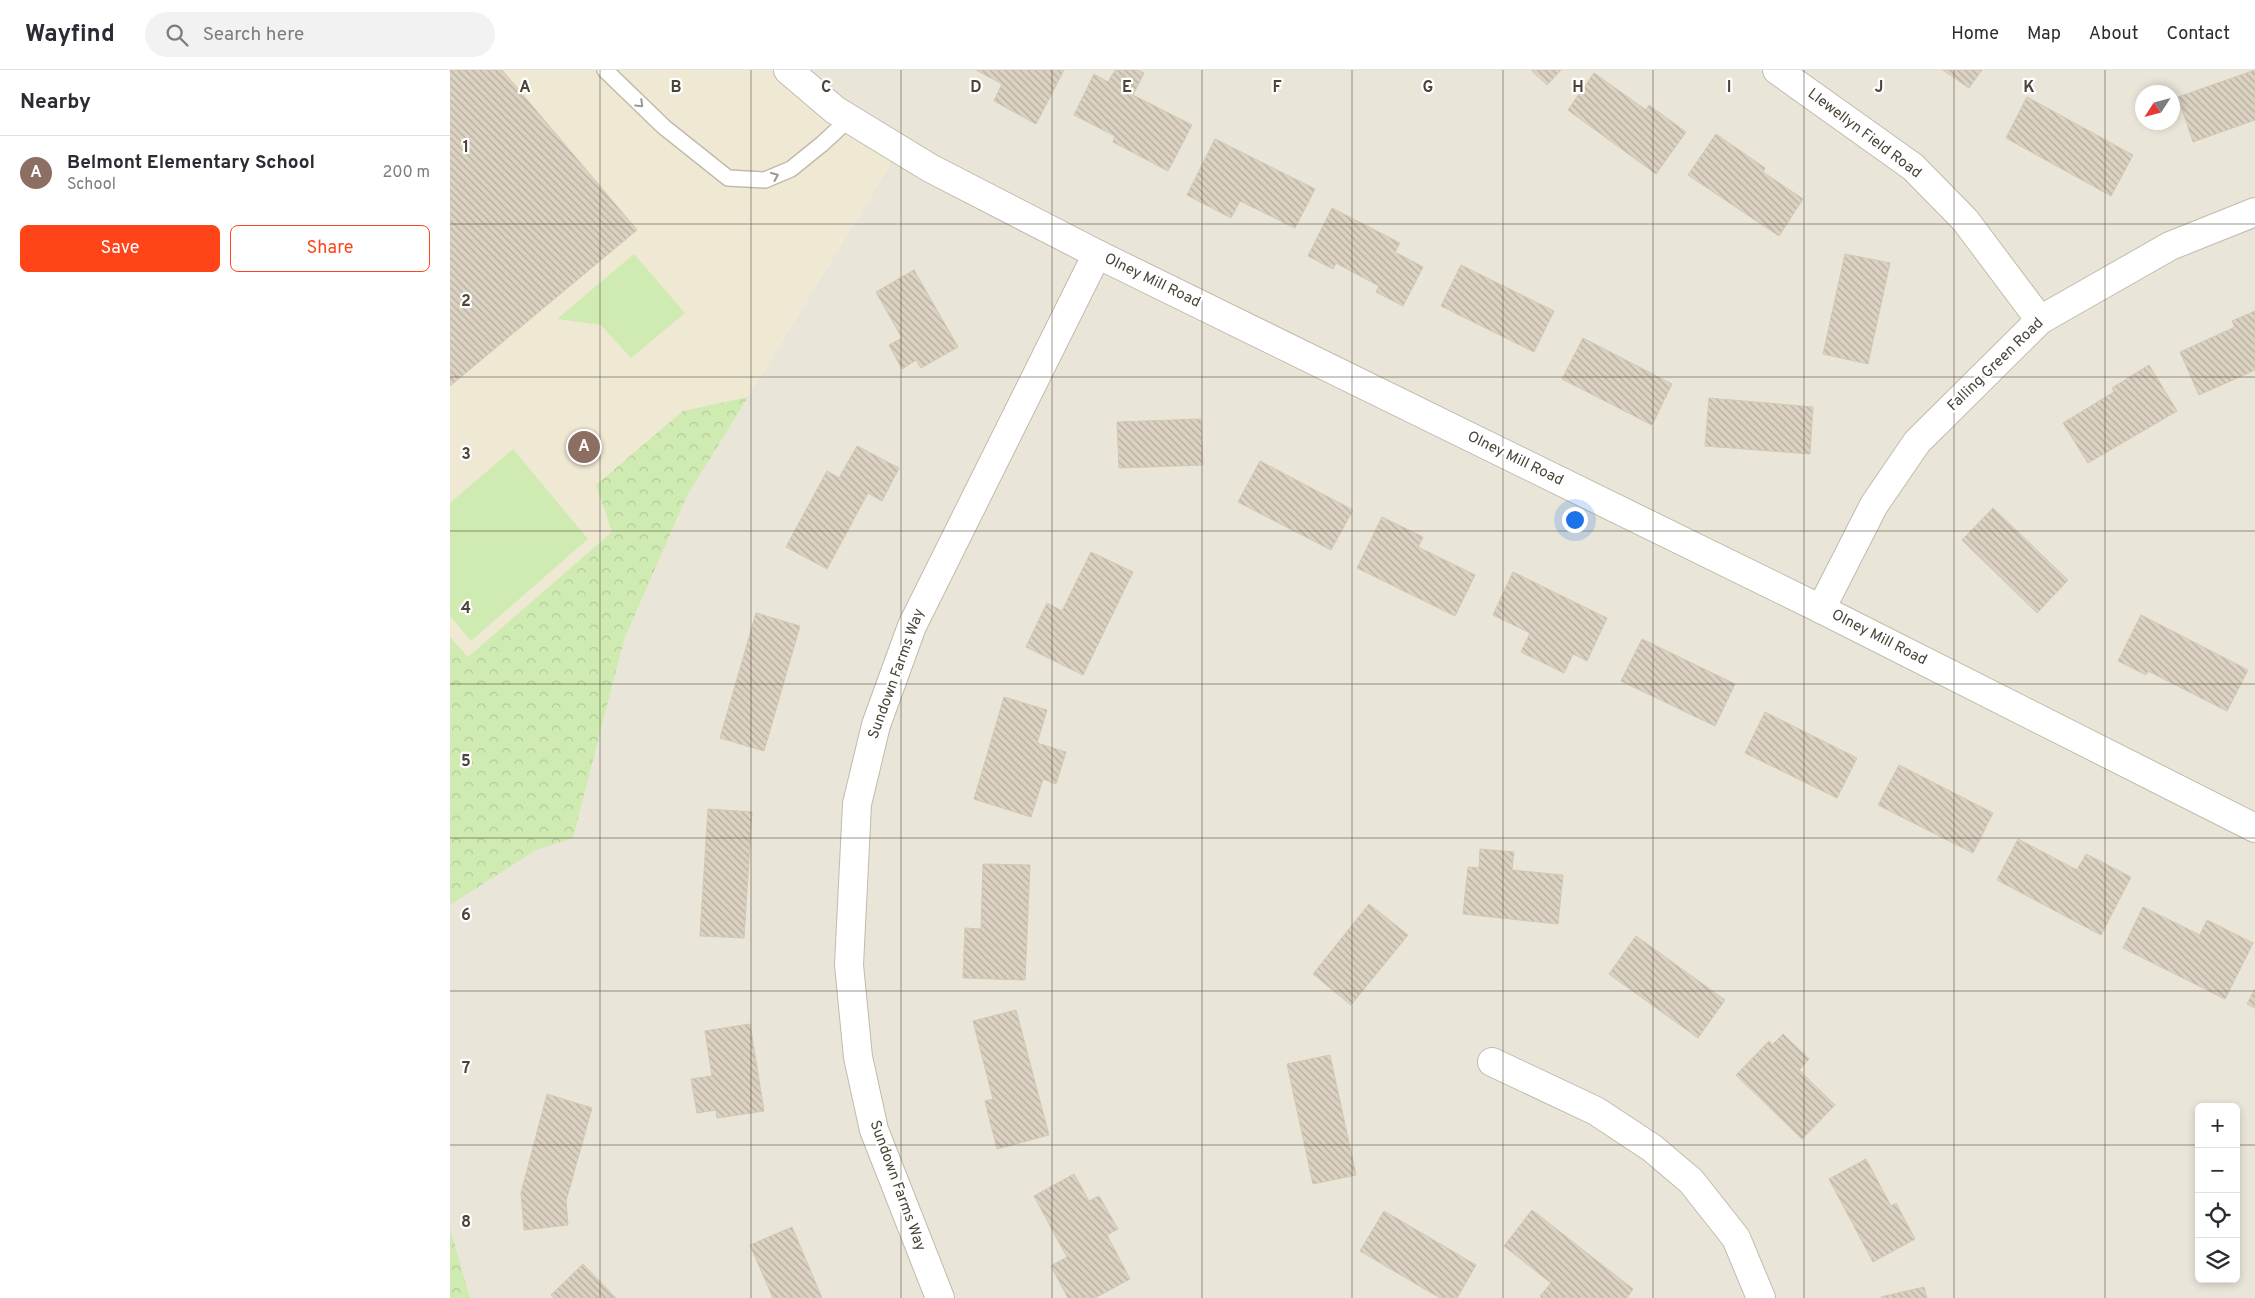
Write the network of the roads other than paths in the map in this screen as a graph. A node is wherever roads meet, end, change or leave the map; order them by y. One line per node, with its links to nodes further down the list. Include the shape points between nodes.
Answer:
1 (605, 70): 4 (lane, one-way to 4, via 664,127 728,178 765,180 791,169)
2 (788, 70): 4 (street, Olney Mill Road)
3 (1777, 70): 7 (street, Llewellyn Field Road, via 1914,167 1965,220)
4 (849, 119): 6 (street, Olney Mill Road, via 930,168)
5 (2255, 212): 7 (street, Falling Green Road, via 2170,246)
6 (1098, 254): 8 (street, Olney Mill Road); 11 (street, Sundown Farms Way, via 912,626 876,725 858,804 849,965 858,1056 874,1130)
7 (2040, 320): 8 (street, Falling Green Road, via 1917,442 1874,506)
8 (1821, 609): 9 (street, Olney Mill Road)
9 (2255, 828)
10 (1492, 1062): 12 (street, via 1596,1111 1652,1148 1692,1181 1736,1238)
11 (940, 1298)
12 (1761, 1298)

